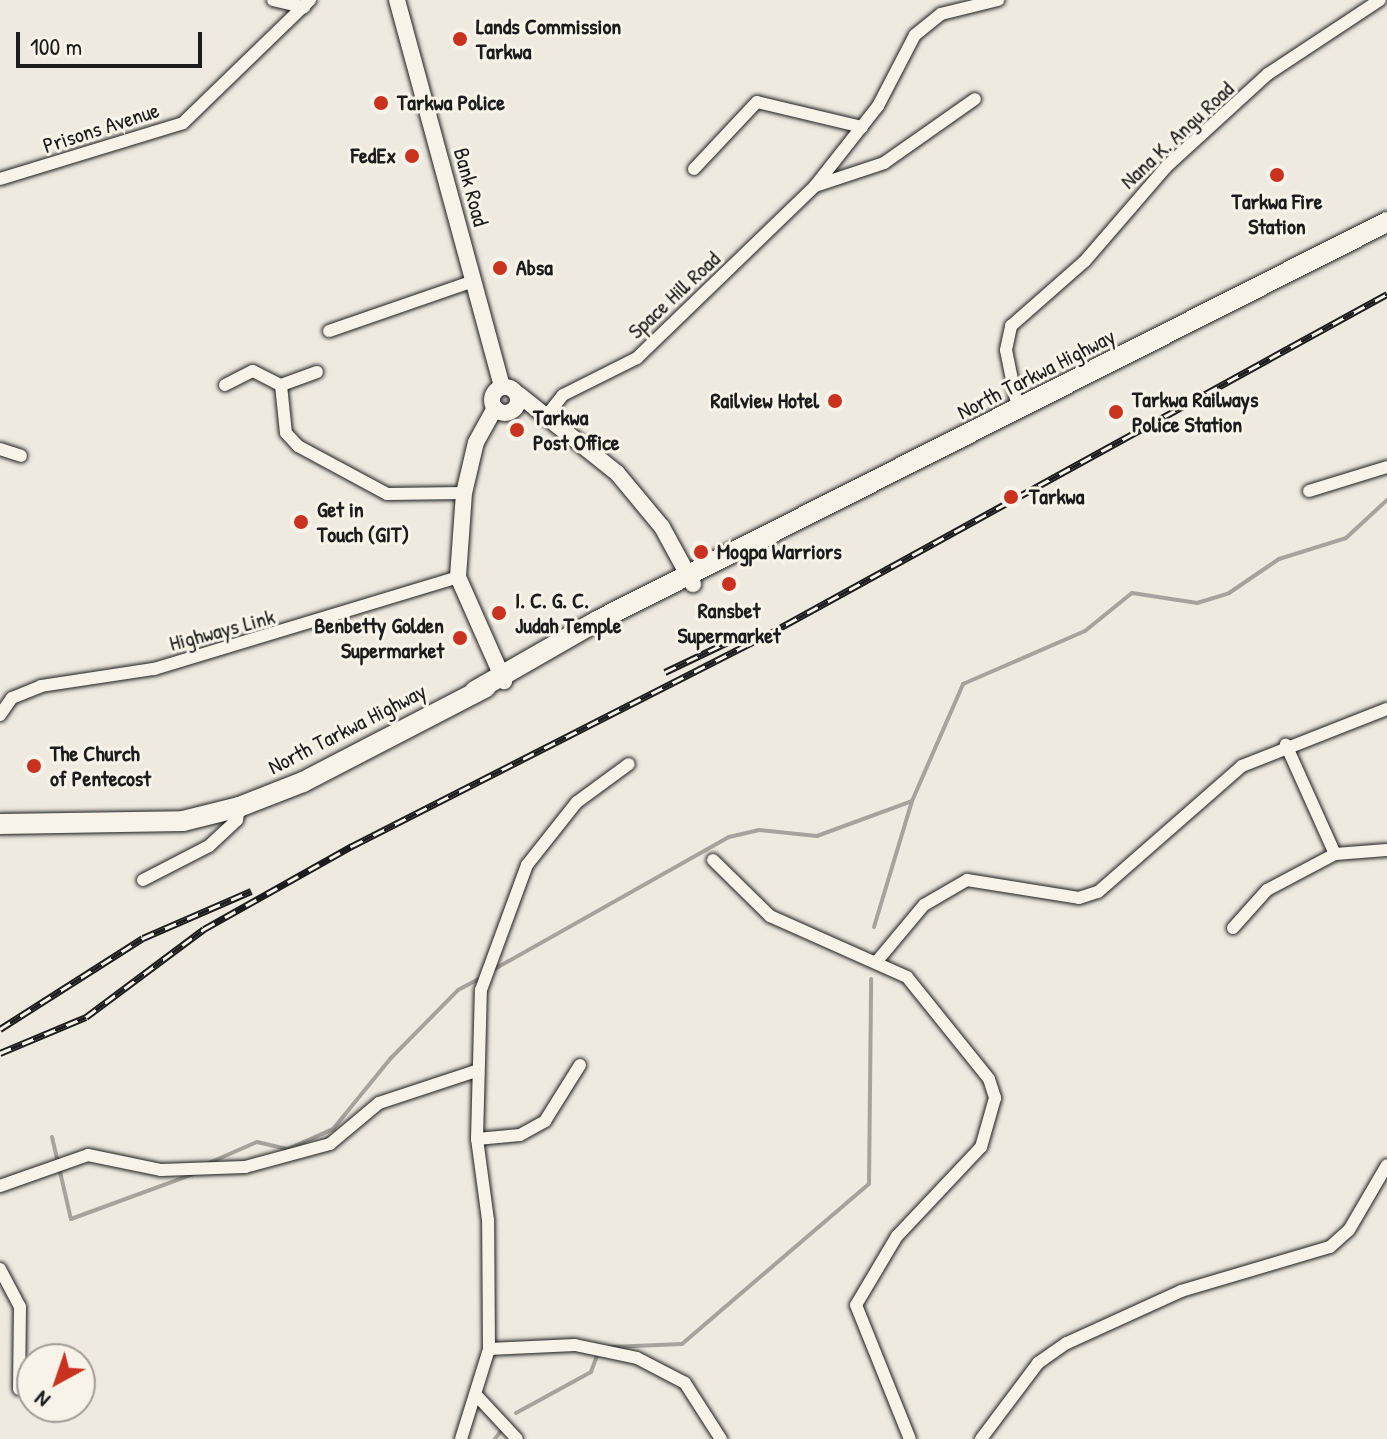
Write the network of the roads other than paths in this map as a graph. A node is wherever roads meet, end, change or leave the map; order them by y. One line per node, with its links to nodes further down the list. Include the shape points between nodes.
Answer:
1 (273, 0): 5 (street)
2 (397, 0): 12 (street, Bank Road)
3 (998, 0): 7 (street, Space Hill Road, via 941,14 915,35)
4 (1380, 0): 20 (street, Nana K. Angu Road, via 1268,74 1011,326 1006,350)
5 (307, 4): 9 (street, Prisons Avenue, via 183,123)
6 (975, 99): 10 (street, via 884,163)
7 (862, 127): 8 (street, via 757,102); 10 (street, Space Hill Road)
8 (694, 169)
9 (0, 179)
10 (815, 186): 21 (street, Space Hill Road, via 637,358 563,395)
11 (1387, 222): 20 (main road, North Tarkwa Highway)
12 (473, 281): 13 (street); 17 (street, Bank Road)
13 (329, 331)
14 (317, 372): 16 (street)
15 (225, 385): 16 (street, via 253,371)
16 (281, 385): 26 (street, via 286,433 331,470 387,494)
17 (502, 386): 18 (street); 19 (street, via 492,398)
18 (518, 394): 19 (street, via 513,411); 21 (street)
19 (495, 408): 26 (street, via 476,442)
20 (1018, 409): 27 (main road, North Tarkwa Highway)
21 (548, 414): 27 (street, via 639,497)
22 (0, 449): 23 (street)
23 (21, 456)
24 (1387, 467): 25 (street)
25 (1309, 491)
26 (464, 493): 28 (street)
27 (696, 576): 29 (main road, North Tarkwa Highway)
28 (458, 577): 29 (street); 31 (street, Highways Link, via 154,669 41,686 12,698)
29 (502, 676): 34 (main road, North Tarkwa Highway, via 303,782)
30 (1387, 709): 32 (street)
31 (0, 715)
32 (1286, 745): 37 (street); 41 (street, via 1202,795 1098,892 1079,898 967,880 924,905)
33 (629, 764): 43 (street, via 558,822 514,888 481,990)
34 (239, 807): 35 (main road, North Tarkwa Highway, via 183,821); 39 (street, via 237,820 209,846)
35 (0, 824)
36 (1387, 850): 37 (street)
37 (1335, 854): 40 (street, via 1267,890)
38 (713, 860): 41 (street, via 770,916)
39 (143, 880)
40 (1233, 928)
41 (878, 960): 54 (street, via 922,991 974,1054 995,1098 981,1147 897,1236 856,1305)
42 (580, 1065): 44 (street, via 545,1121 520,1135)
43 (476, 1071): 44 (street); 46 (street, via 379,1103 330,1144 245,1167 161,1170 88,1155)
44 (477, 1139): 49 (street, via 488,1234)
45 (1387, 1165): 55 (street, via 1349,1230 1330,1247 1181,1291 1067,1343 1038,1363)
46 (0, 1186)
47 (0, 1269): 48 (street, via 20,1307)
48 (20, 1343)
49 (489, 1349): 50 (street); 53 (street, via 575,1345 637,1358 685,1383)
50 (478, 1397): 51 (street); 52 (street)
51 (461, 1439)
52 (517, 1439)
53 (721, 1439)
54 (910, 1439)
55 (981, 1439)

